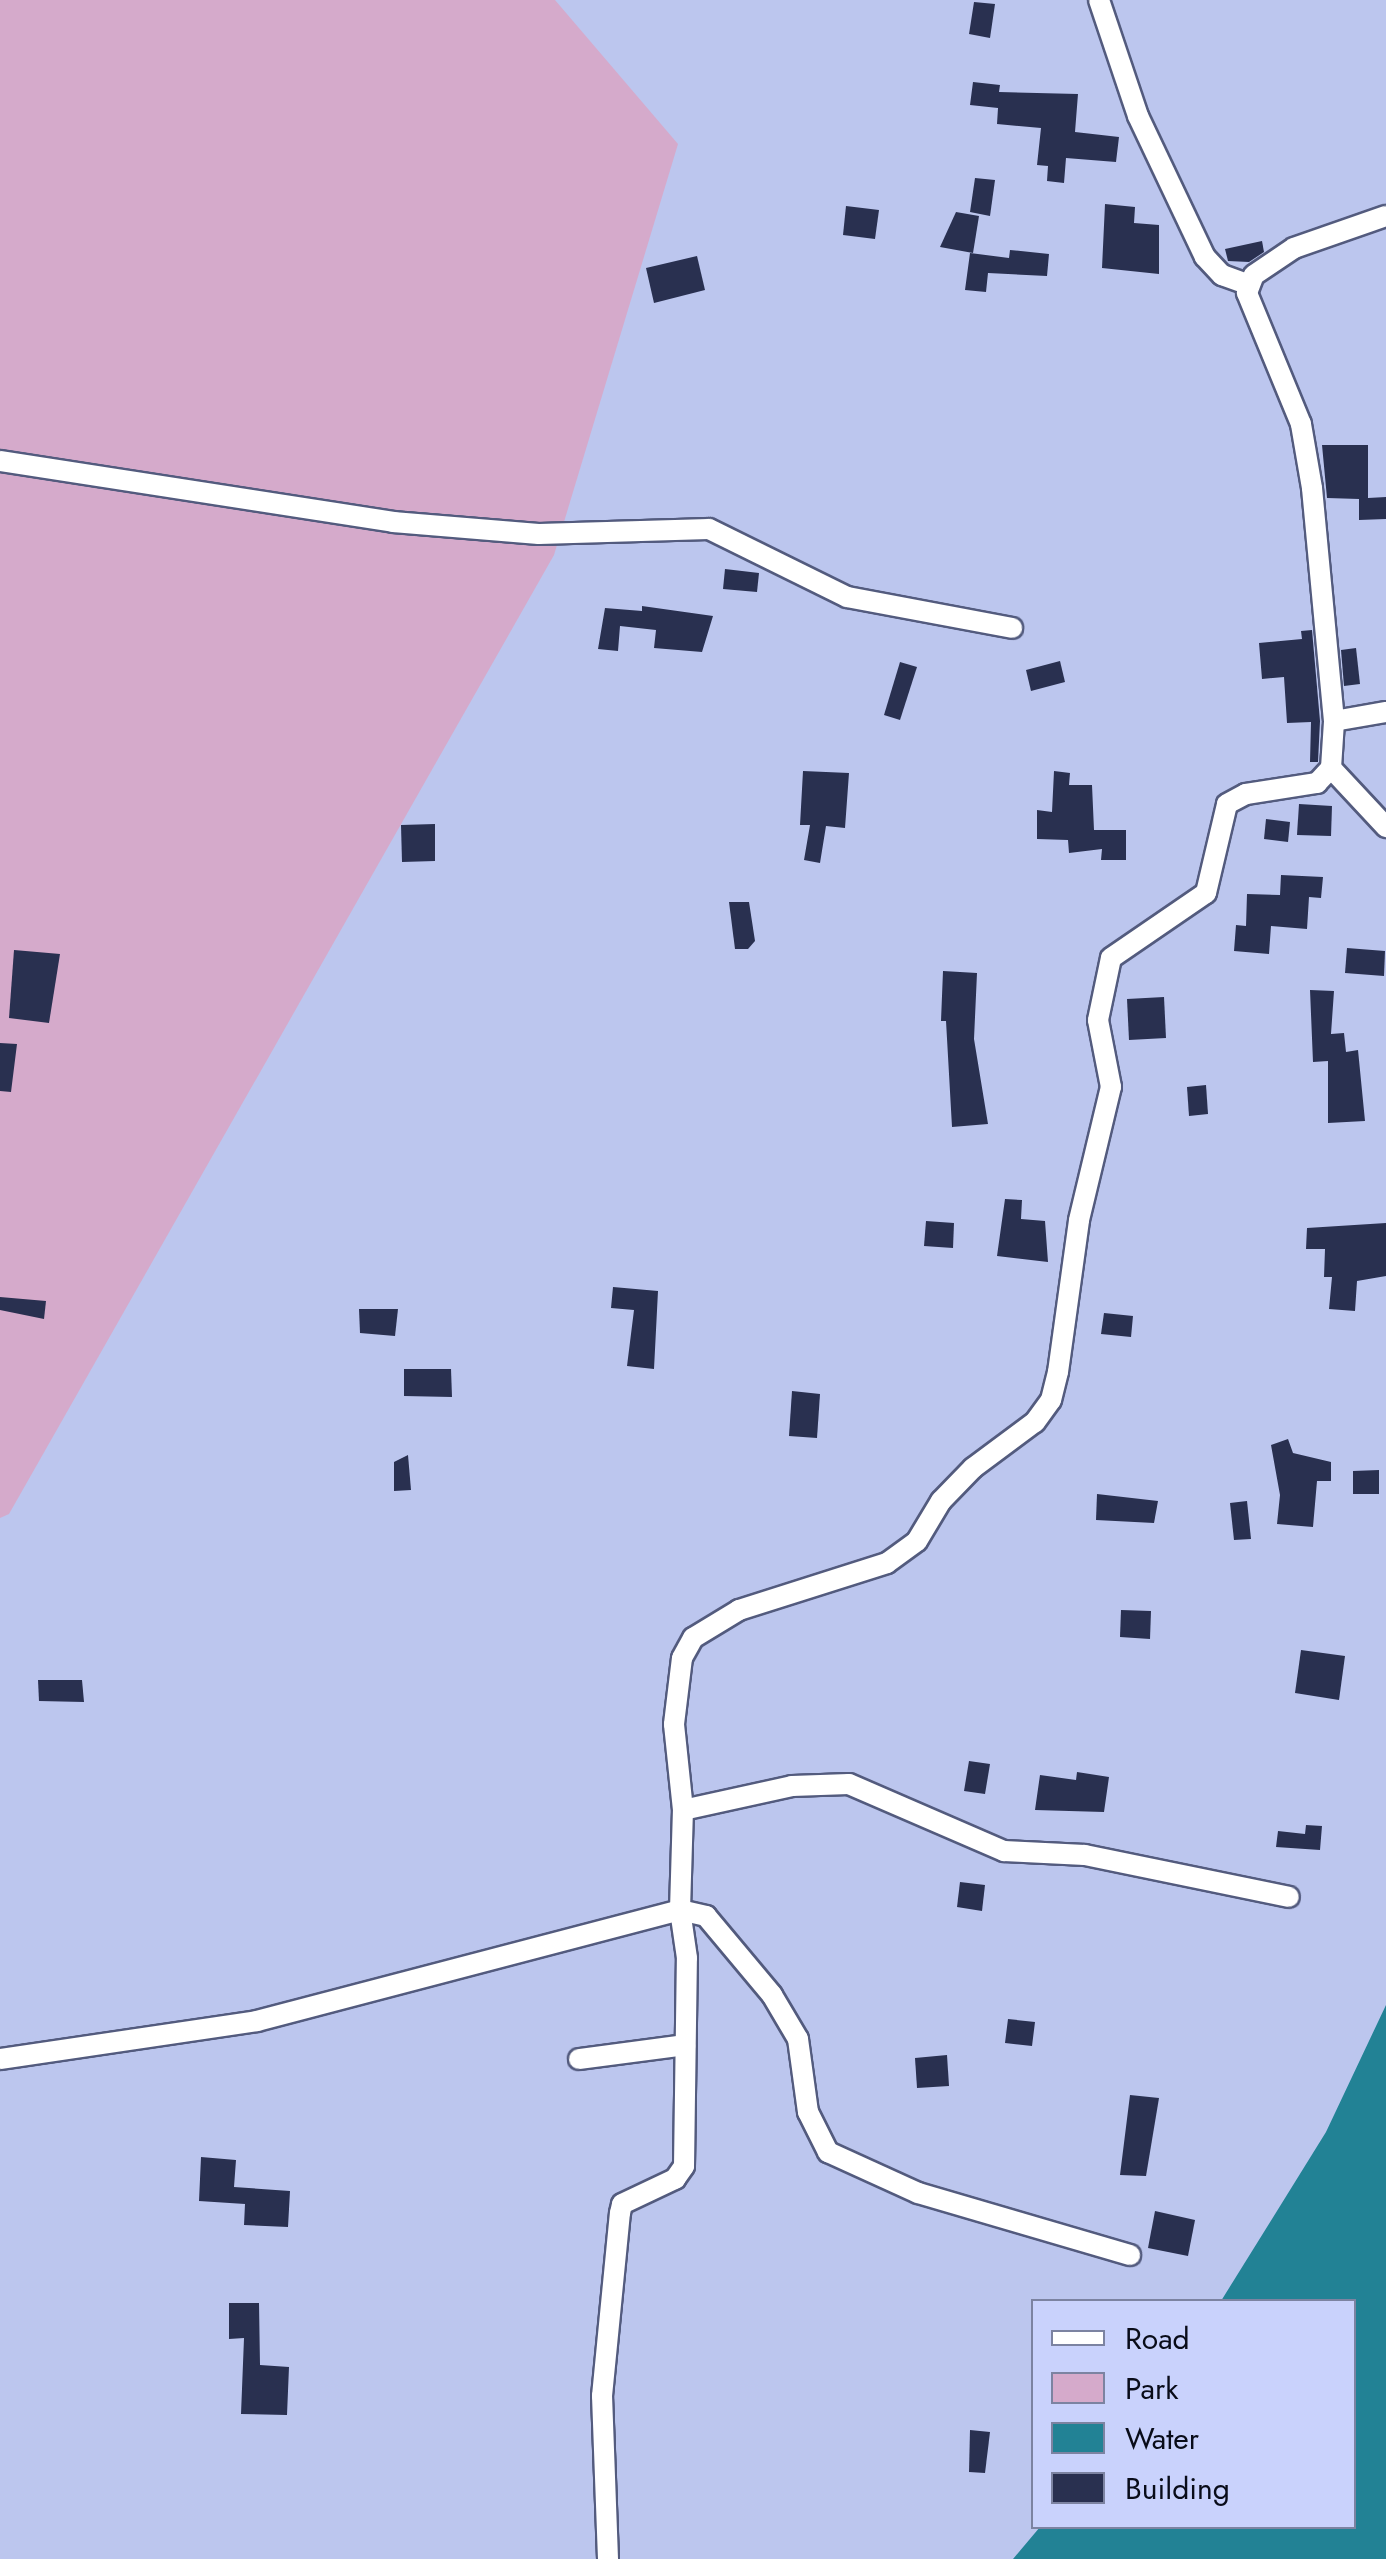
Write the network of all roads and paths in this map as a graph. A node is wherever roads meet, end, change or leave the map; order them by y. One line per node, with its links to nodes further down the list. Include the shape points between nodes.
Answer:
1 (1100, 0): 3 (street, via 1138,116 1205,257 1222,275)
2 (1386, 216): 3 (street, via 1294,248 1264,265)
3 (1249, 285): 7 (street, via 1250,308 1301,424 1319,540)
4 (0, 461): 5 (street, via 410,523 540,534 709,529 847,597)
5 (1012, 628)
6 (1386, 712): 7 (street)
7 (1334, 721): 8 (street)
8 (1331, 768): 9 (street); 10 (street, via 1305,787 1246,794 1227,804 1206,893 1111,958 1098,1020 1112,1087 1089,1165 1051,1400 1035,1422 973,1468 941,1501 917,1541 888,1563 739,1610 694,1638 682,1658 674,1724)
9 (1386, 827)
10 (683, 1810): 11 (street, via 792,1786 849,1784 1004,1851 1085,1855); 12 (street)
11 (1289, 1897)
12 (680, 1910): 13 (street); 14 (street, via 257,2021); 16 (street, via 706,1916 772,1995 798,2039 808,2112 828,2152 918,2193)
13 (685, 2044): 15 (street); 17 (street, via 682,2174 629,2199 620,2214 602,2396)
14 (0, 2059)
15 (579, 2059)
16 (1130, 2254)
17 (608, 2559)

